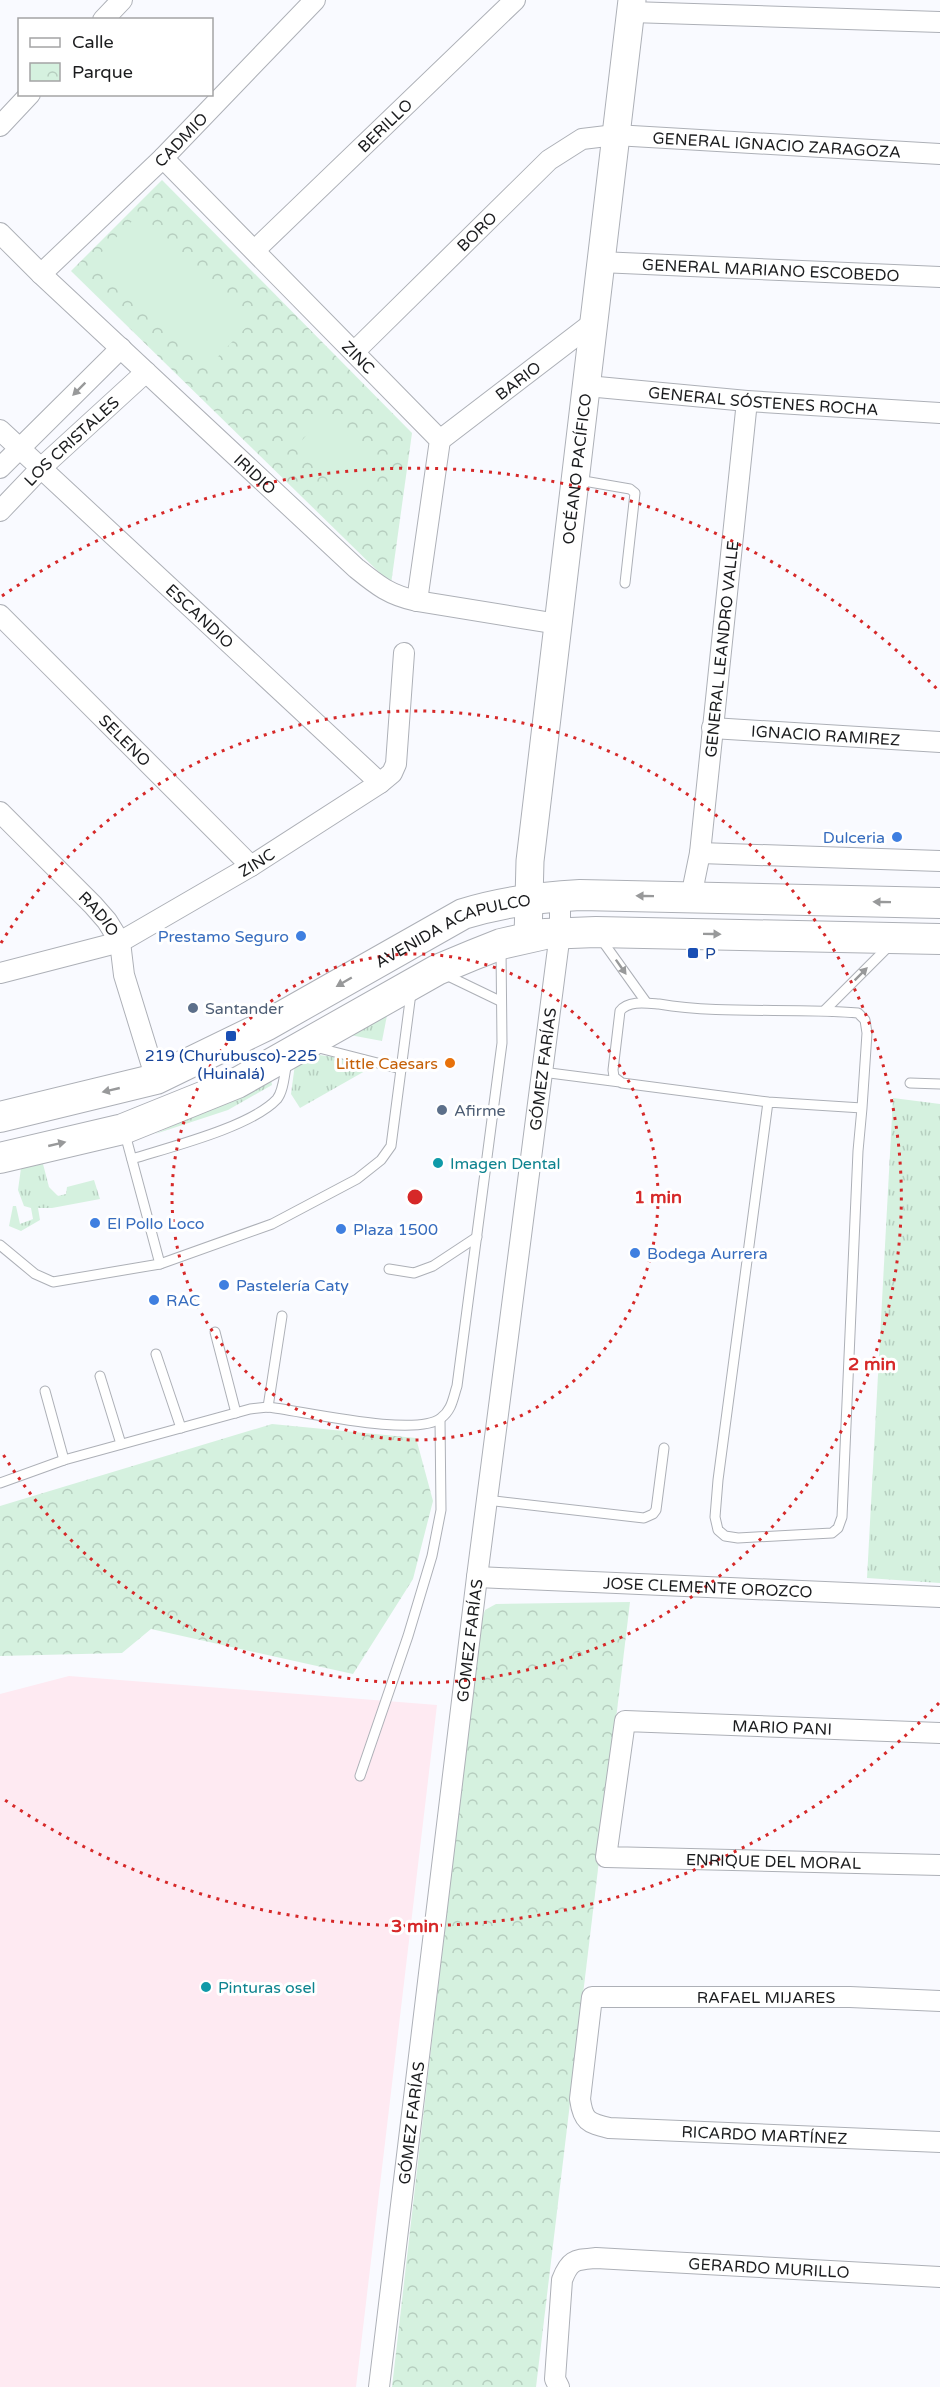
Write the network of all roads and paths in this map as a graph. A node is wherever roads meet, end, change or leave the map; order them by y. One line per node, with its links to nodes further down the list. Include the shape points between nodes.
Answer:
1 (122, 0): 5 (street)
2 (315, 0): 11 (street, CADMIO)
3 (515, 0): 13 (street, BERILLO)
4 (632, 6): 6 (street); 9 (street, OCÉANO PACÍFICO)
5 (105, 18)
6 (940, 22)
7 (28, 96): 8 (street)
8 (0, 126)
9 (615, 135): 10 (street, GENERAL IGNACIO ZARAGOZA); 14 (street, OCÉANO PACÍFICO); 19 (street, BORO, via 582,139 549,160)
10 (940, 154)
11 (163, 158): 13 (street, ZINC); 15 (street, CADMIO)
12 (0, 233): 15 (street, IRIDIO)
13 (255, 250): 19 (street, ZINC)
14 (600, 262): 16 (street, GENERAL MARIANO ESCOBEDO); 17 (street, OCÉANO PACÍFICO)
15 (41, 274): 18 (street, IRIDIO)
16 (940, 277)
17 (594, 322): 21 (street, OCÉANO PACÍFICO); 25 (street, BARIO)
18 (121, 348): 20 (street, IRIDIO); 26 (street, LOS CRISTALES, one-way to 26)
19 (354, 352): 25 (street, ZINC)
20 (146, 372): 28 (street, LOS CRISTALES); 32 (street, IRIDIO, via 382,590)
21 (587, 386): 22 (street, GENERAL SÓSTENES ROCHA); 29 (street, OCÉANO PACÍFICO)
22 (747, 401): 23 (street, GENERAL SÓSTENES ROCHA); 36 (street, GENERAL LEANDRO VALLE)
23 (940, 413)
24 (0, 430): 26 (street, ESCANDIO)
25 (440, 440): 32 (street)
26 (20, 448): 27 (street, LOS CRISTALES); 28 (street, ESCANDIO)
27 (0, 468)
28 (41, 468): 30 (street, LOS CRISTALES); 38 (street, ESCANDIO)
29 (576, 480): 31 (lane, via 635,493); 34 (street, OCÉANO PACÍFICO)
30 (0, 511)
31 (625, 583)
32 (417, 601): 34 (street, IRIDIO)
33 (0, 615): 42 (street, SELENO)
34 (558, 624): 45 (street, OCÉANO PACÍFICO)
35 (404, 653): 38 (street, ZINC, via 396,764)
36 (712, 728): 37 (street, IGNACIO RAMIREZ); 40 (street, GENERAL LEANDRO VALLE)
37 (940, 742)
38 (380, 783): 42 (street, ZINC)
39 (0, 812): 52 (street, RADIO, via 93,905)
40 (700, 853): 41 (street); 44 (street, GENERAL LEANDRO VALLE)
41 (940, 861)
42 (251, 866): 52 (street, ZINC)
43 (560, 896): 44 (main road, AVENIDA ACAPULCO, one-way to 43); 45 (main road, AVENIDA ACAPULCO); 48 (street, GÓMEZ FARÍAS)
44 (691, 897): 46 (main road, AVENIDA ACAPULCO, one-way to 44)
45 (528, 899): 51 (street, OCÉANO PACÍFICO); 61 (main road, AVENIDA ACAPULCO, one-way to 61, via 463,914 267,1025)
46 (940, 903)
47 (596, 932): 48 (main road, AVENIDA ACAPULCO); 49 (main road, AVENIDA ACAPULCO, one-way to 49); 56 (lane, one-way to 56)
48 (560, 933): 51 (main road, AVENIDA ACAPULCO); 60 (street, GÓMEZ FARÍAS)
49 (897, 938): 50 (main road, AVENIDA ACAPULCO); 57 (lane, one-way to 49)
50 (940, 939)
51 (514, 941): 54 (main road, AVENIDA ACAPULCO); 55 (lane)
52 (120, 942): 53 (street, ZINC); 61 (street, RADIO, via 124,975)
53 (0, 973)
54 (425, 977): 55 (lane); 58 (main road, AVENIDA ACAPULCO); 59 (lane)
55 (500, 1001): 71 (lane, via 502,1043)
56 (646, 1002): 57 (lane, via 716,1009); 62 (lane, via 627,1005 620,1011 613,1070)
57 (825, 1010): 66 (lane, via 858,1013 865,1020)
58 (297, 1050): 59 (lane); 68 (main road, AVENIDA ACAPULCO, via 237,1083); 70 (lane, via 279,1097 269,1106 242,1121)
59 (401, 1069): 73 (lane, via 391,1146 381,1160 357,1179 272,1224)
60 (542, 1072): 62 (lane); 88 (street, GÓMEZ FARÍAS)
61 (156, 1079): 67 (main road, AVENIDA ACAPULCO, one-way to 67)
62 (622, 1083): 65 (lane)
63 (910, 1083): 64 (lane)
64 (940, 1084)
65 (768, 1102): 66 (lane); 66 (lane, via 716,1508 718,1530 738,1538 832,1533 842,1517)
66 (862, 1108)
67 (0, 1117)
68 (123, 1129): 69 (main road, AVENIDA ACAPULCO, one-way to 68); 70 (lane)
69 (0, 1158)
70 (132, 1159): 73 (lane)
71 (477, 1237): 74 (lane, via 414,1273); 82 (lane, via 457,1386 451,1409)
72 (0, 1245): 73 (lane, via 34,1274 53,1282)
73 (160, 1264)
74 (389, 1269)
75 (282, 1316): 80 (lane)
76 (215, 1332): 81 (lane)
77 (156, 1354): 83 (lane)
78 (100, 1376): 84 (lane)
79 (45, 1391): 86 (lane)
80 (268, 1407): 81 (lane); 82 (lane, via 388,1425 420,1425)
81 (236, 1413): 83 (lane)
82 (440, 1420): 92 (lane, via 441,1510 432,1556)
83 (181, 1428): 84 (lane)
84 (121, 1444): 86 (lane)
85 (664, 1448): 88 (lane, via 656,1510 644,1518)
86 (64, 1460): 87 (lane)
87 (0, 1483)
88 (486, 1500): 89 (street, GÓMEZ FARÍAS)
89 (477, 1577): 90 (street, JOSE CLEMENTE OROZCO); 99 (street, GÓMEZ FARÍAS)
90 (940, 1597)
91 (940, 1733): 93 (street, MARIO PANI, via 625,1721)
92 (360, 1776)
93 (606, 1857): 94 (street, ENRIQUE DEL MORAL)
94 (940, 1865)
95 (940, 2001): 96 (street, RAFAEL MIJARES, via 850,1996 592,1997 580,2099 582,2113)
96 (591, 2123): 97 (street, RICARDO MARTÍNEZ, via 609,2128)
97 (940, 2142)
98 (940, 2277): 100 (street, GERARDO MURILLO, via 576,2260 567,2266 562,2280 555,2379)
99 (379, 2387)
100 (559, 2387)

